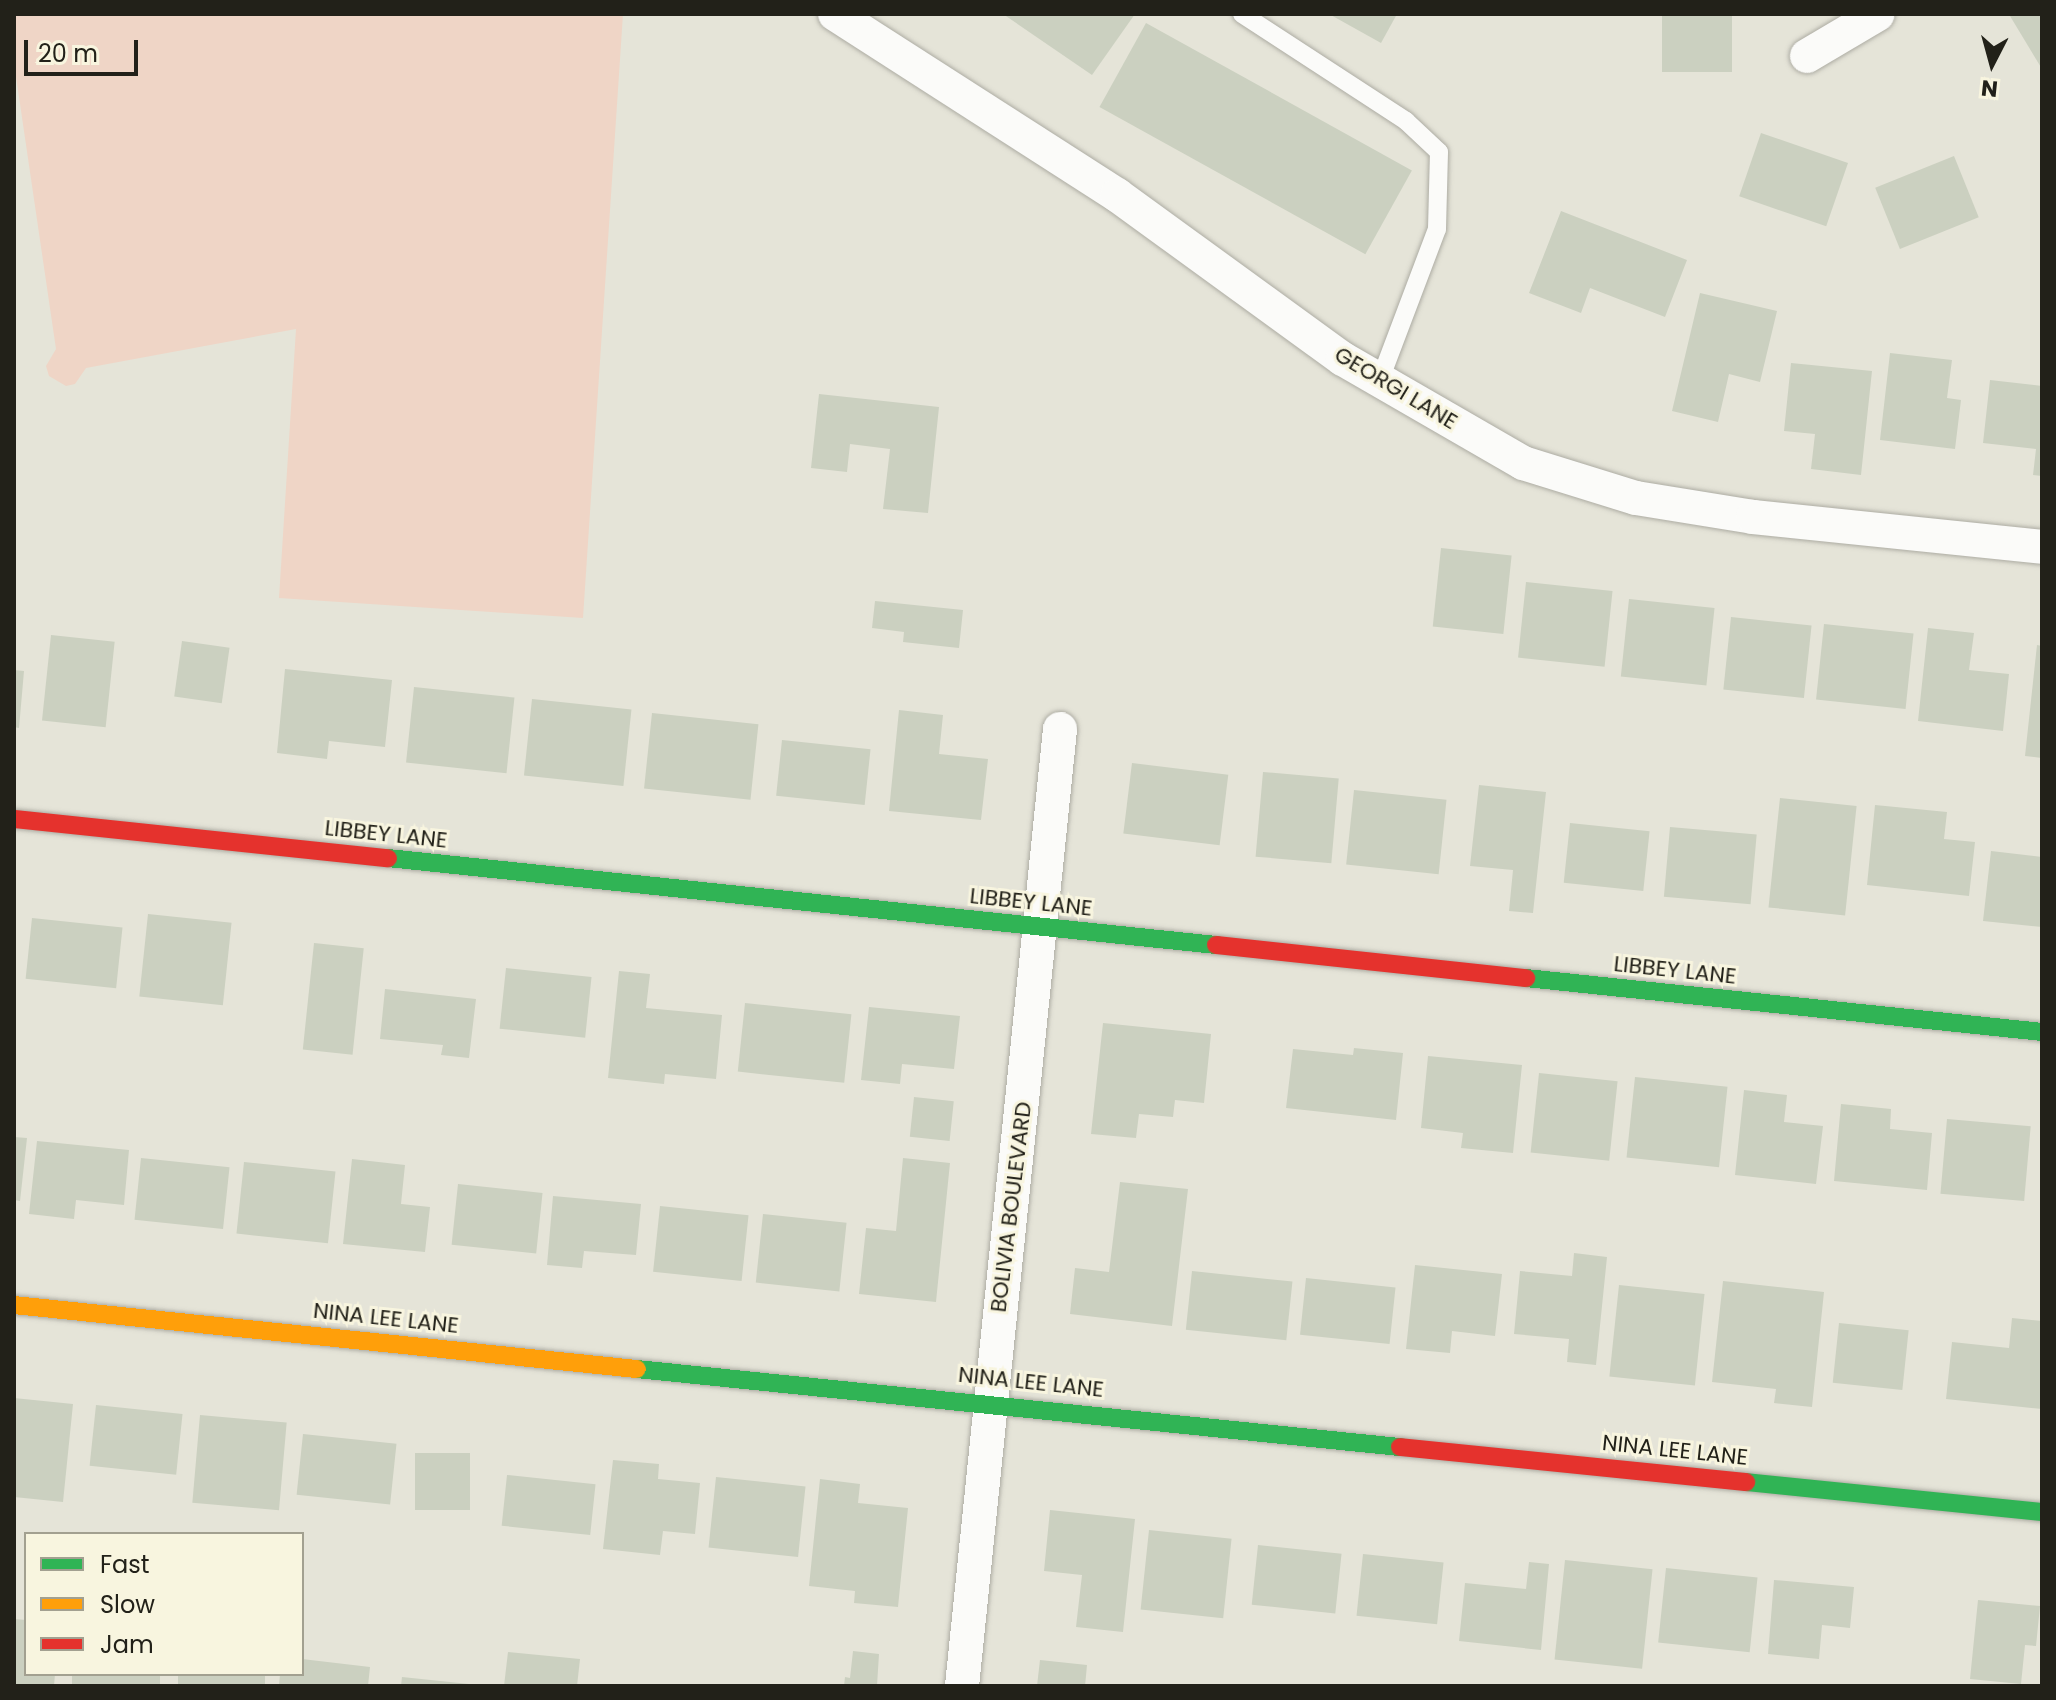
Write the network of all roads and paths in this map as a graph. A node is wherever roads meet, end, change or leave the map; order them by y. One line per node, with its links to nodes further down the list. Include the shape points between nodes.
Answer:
1 (835, 14): 5 (street, GEORGI LANE, via 1117,195 1343,359)
2 (1242, 14): 5 (lane, via 1406,121 1439,152 1437,229)
3 (1878, 14): 4 (street)
4 (1807, 56)
5 (1380, 380): 6 (street, GEORGI LANE, via 1523,463 1636,498 1753,517)
6 (2042, 547)
7 (1060, 729): 9 (street, BOLIVIA BOULEVARD)
8 (14, 819): 9 (street, LIBBEY LANE)
9 (1040, 927): 10 (street, LIBBEY LANE); 12 (street, BOLIVIA BOULEVARD)
10 (2042, 1032)
11 (14, 1305): 12 (street, NINA LEE LANE)
12 (988, 1401): 13 (street, NINA LEE LANE); 14 (street, BOLIVIA BOULEVARD)
13 (2042, 1512)
14 (962, 1686)

